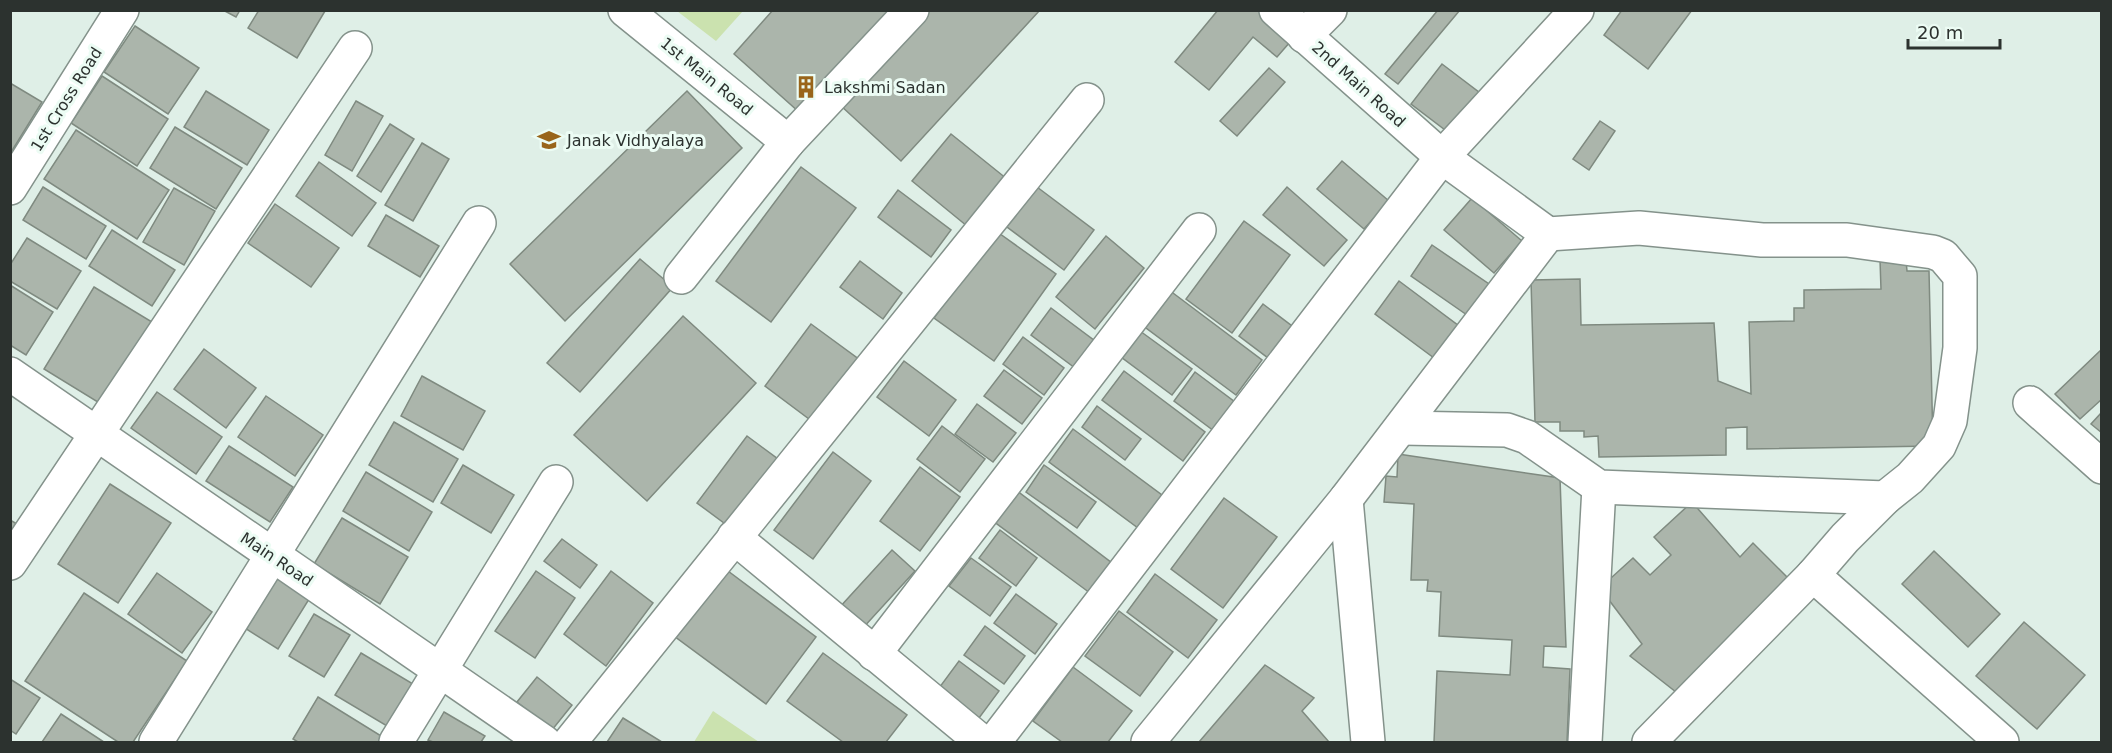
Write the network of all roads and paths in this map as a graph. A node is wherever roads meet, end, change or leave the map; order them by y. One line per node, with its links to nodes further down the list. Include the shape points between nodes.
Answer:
1 (122, 10): 12 (street, 1st Cross Road)
2 (625, 10): 10 (street, 1st Main Road)
3 (912, 10): 10 (street)
4 (1276, 10): 7 (street, 2nd Main Road)
5 (1330, 10): 7 (street)
6 (1577, 10): 11 (street)
7 (1304, 36): 11 (street, 2nd Main Road)
8 (355, 48): 20 (street)
9 (1087, 100): 26 (street)
10 (788, 142): 16 (street)
11 (1442, 157): 15 (street, 2nd Main Road); 37 (street)
12 (10, 188)
13 (479, 223): 27 (street)
14 (1199, 230): 30 (street)
15 (1548, 234): 19 (street); 24 (street, via 1639,228 1762,240 1847,240 1943,256 1960,276 1960,348 1950,421 1940,446)
16 (681, 277)
17 (10, 374): 20 (street, Main Road)
18 (2030, 403): 21 (street)
19 (1402, 428): 23 (street, via 1507,430 1527,437); 25 (street)
20 (97, 436): 27 (street, Main Road); 28 (street)
21 (2102, 467)
22 (556, 482): 31 (street)
23 (1599, 487): 24 (street); 40 (street)
24 (1885, 498): 29 (street)
25 (1346, 499): 38 (street); 39 (street)
26 (734, 537): 30 (street); 35 (street)
27 (273, 557): 31 (street, Main Road); 32 (street)
28 (10, 563)
29 (1813, 575): 41 (street); 42 (street)
30 (874, 654): 36 (street)
31 (440, 671): 33 (street); 34 (street, Main Road)
32 (156, 742)
33 (396, 742)
34 (544, 742)
35 (570, 742)
36 (982, 742)
37 (994, 742)
38 (1148, 742)
39 (1368, 742)
40 (1585, 742)
41 (1649, 742)
42 (2002, 742)

